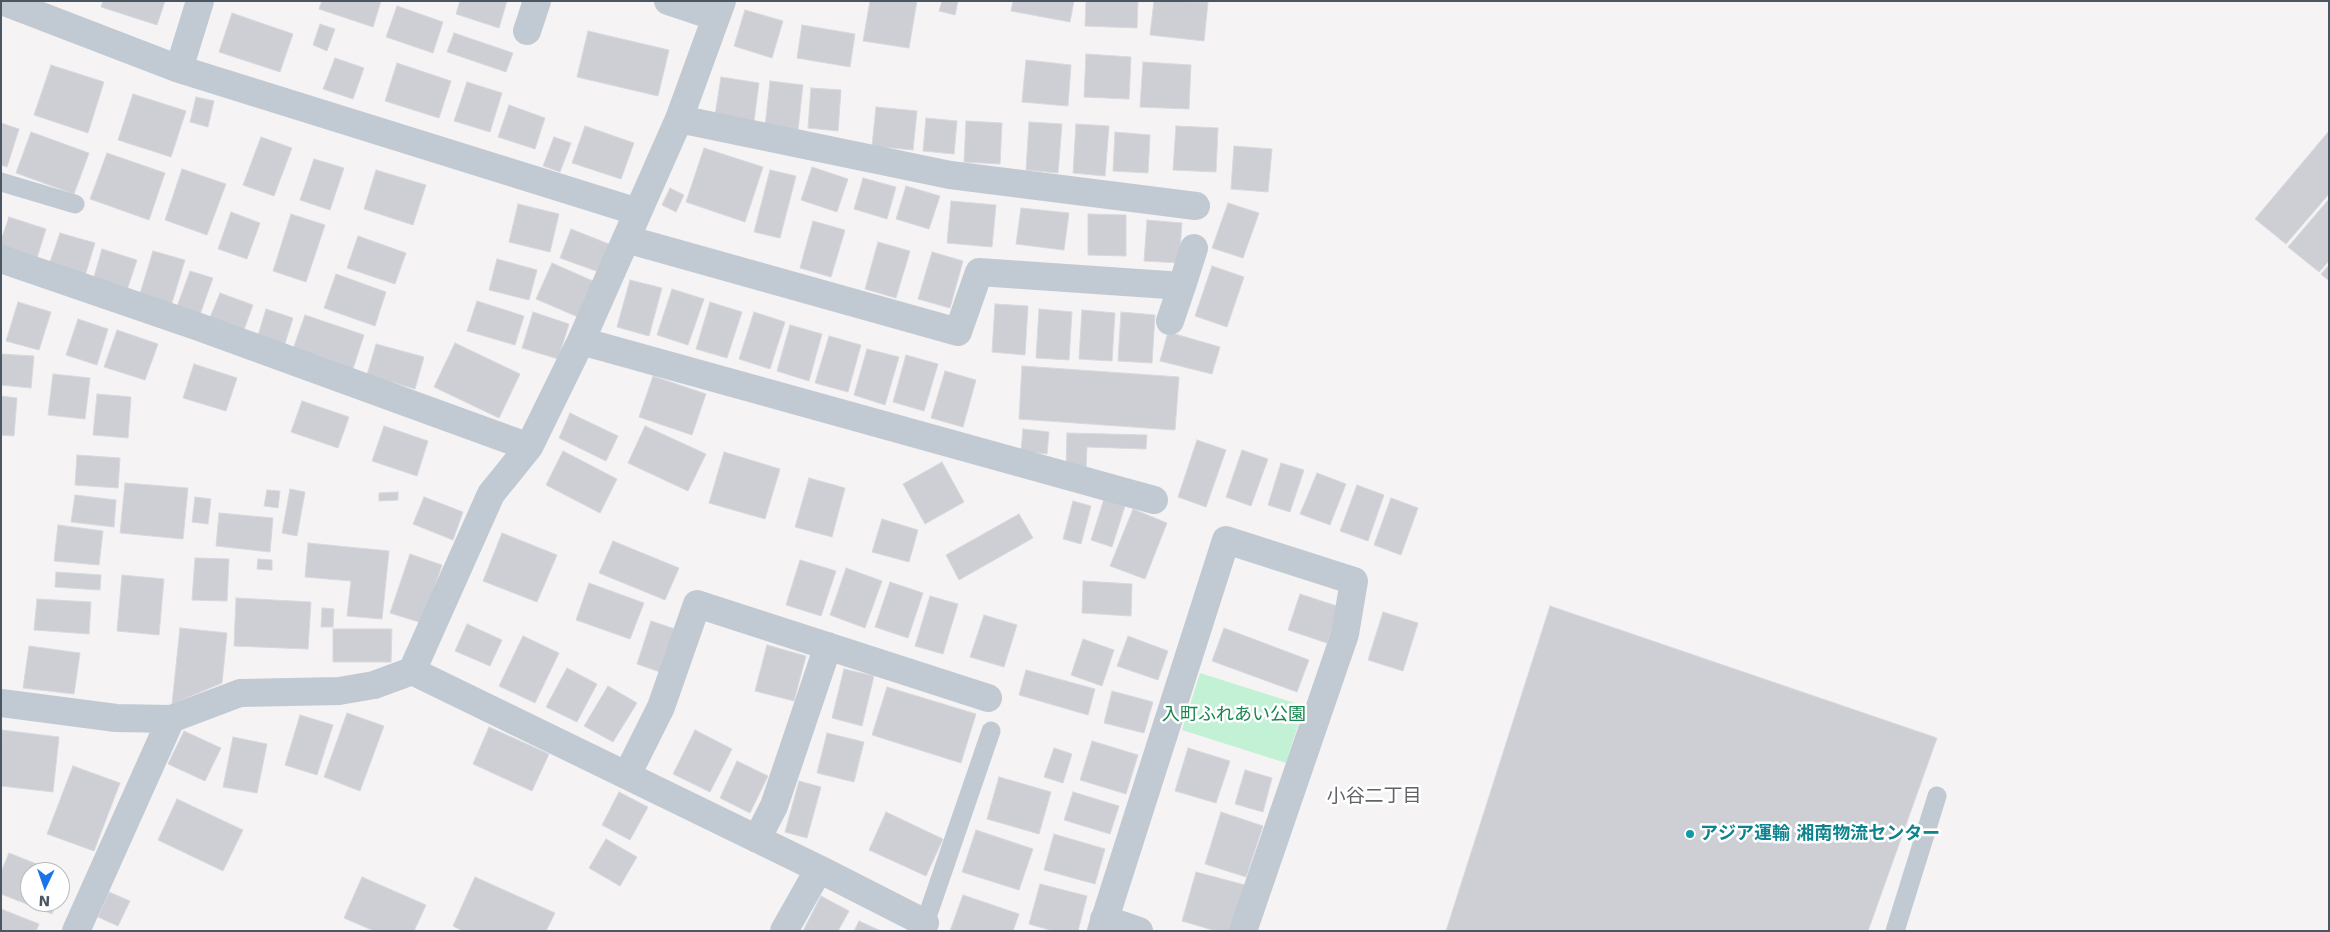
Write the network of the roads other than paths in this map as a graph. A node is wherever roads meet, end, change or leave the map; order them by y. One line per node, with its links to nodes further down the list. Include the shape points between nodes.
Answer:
1 (2, 1): 7 (street)
2 (200, 1): 7 (street)
3 (537, 1): 6 (street)
4 (668, 1): 5 (street)
5 (719, 9): 8 (street)
6 (527, 31)
7 (179, 69): 12 (street)
8 (679, 119): 11 (street, via 950,175); 12 (street)
9 (1, 182): 10 (lane)
10 (75, 204)
11 (1196, 206)
12 (638, 212): 13 (street)
13 (626, 239): 16 (street, via 958,332 979,272); 18 (street)
14 (1194, 248): 16 (street)
15 (1, 259): 19 (street)
16 (1182, 286): 17 (street)
17 (1170, 321)
18 (581, 341): 19 (street); 20 (street)
19 (529, 447): 22 (street, via 491,494)
20 (1154, 500)
21 (828, 646): 23 (street); 27 (street, via 697,604 661,707); 29 (street, via 774,806)
22 (412, 670): 25 (street, via 374,685 339,691 240,692); 27 (street)
23 (988, 698)
24 (1, 703): 25 (street, via 116,718)
25 (171, 719): 33 (street)
26 (991, 731): 31 (lane)
27 (626, 775): 29 (street)
28 (1937, 796): 37 (lane)
29 (757, 839): 30 (street)
30 (819, 869): 31 (street); 34 (street)
31 (925, 924)
32 (1102, 925): 35 (street); 36 (street, via 1226,540 1354,581 1345,634)
33 (76, 931)
34 (784, 931)
35 (1139, 931)
36 (1243, 931)
37 (1895, 931)

